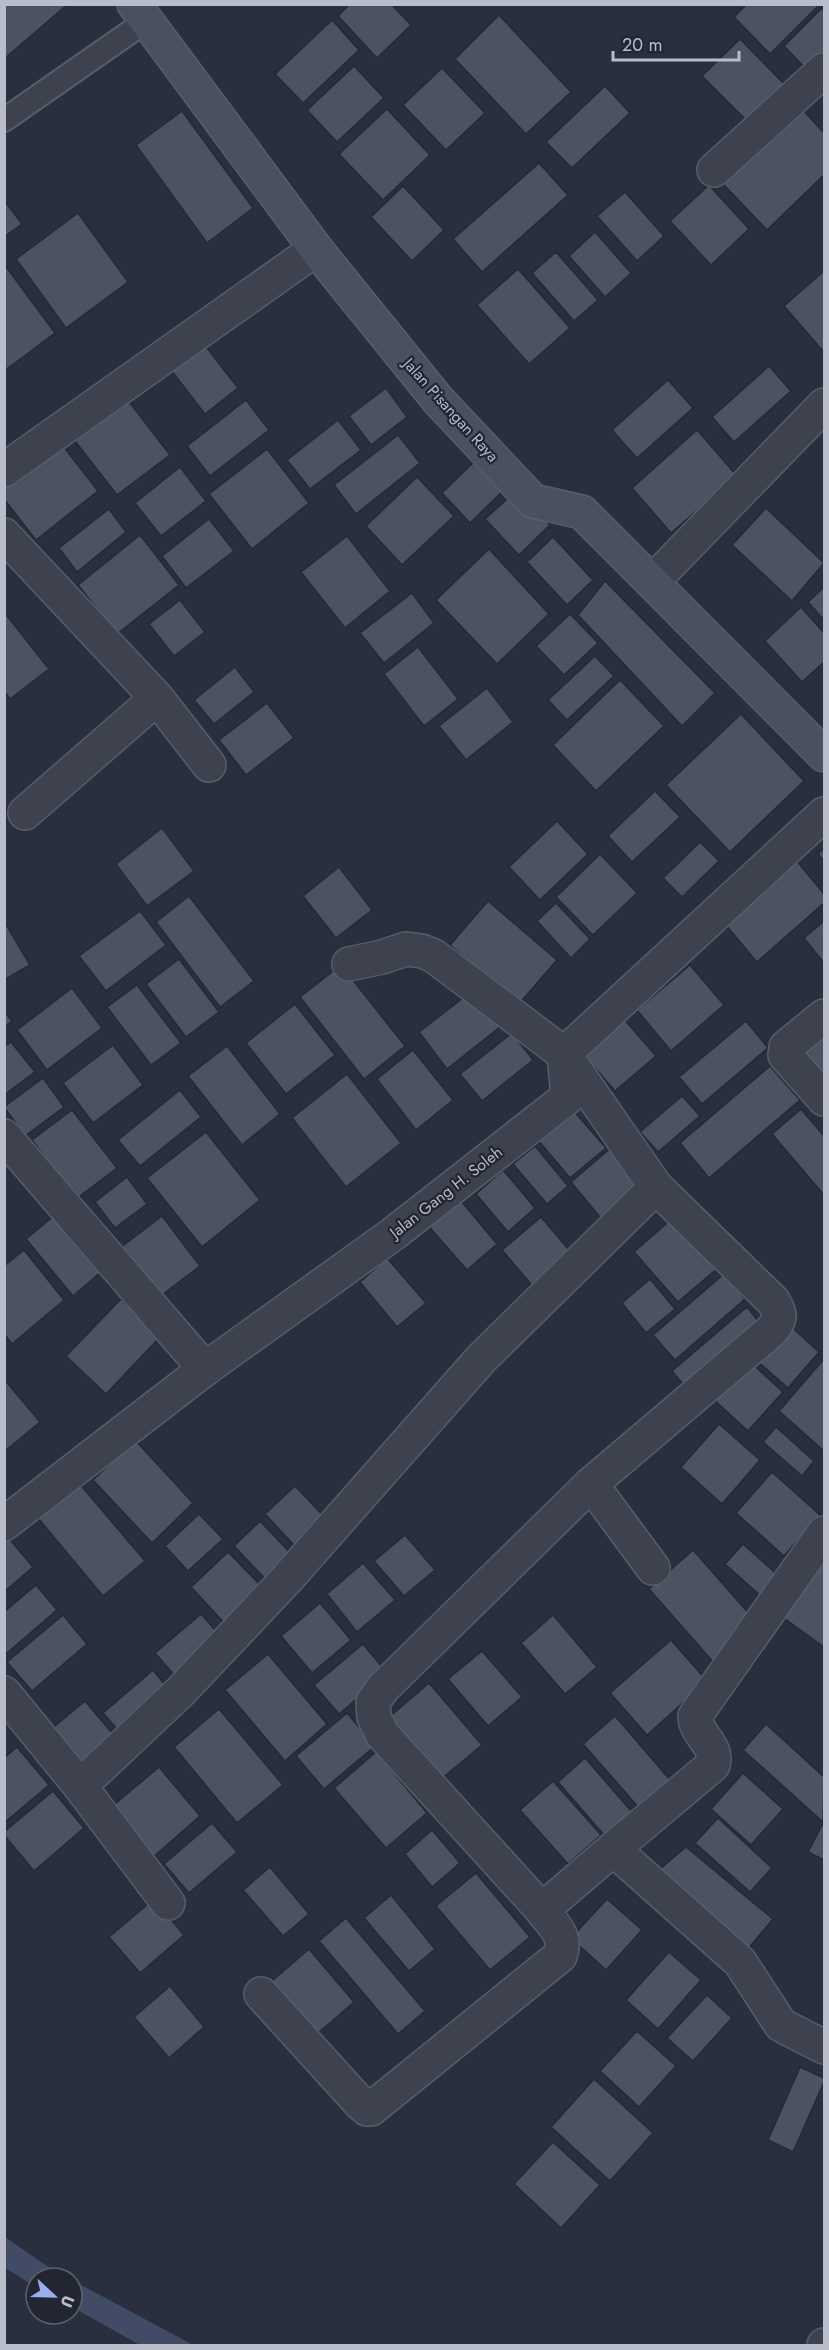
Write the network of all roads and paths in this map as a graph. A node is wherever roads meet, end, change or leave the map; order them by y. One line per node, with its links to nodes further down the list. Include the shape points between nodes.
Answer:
1 (140, 13): 3 (lane); 5 (street, Jalan Pisangan Raya)
2 (825, 70): 4 (street)
3 (4, 120)
4 (714, 170)
5 (316, 249): 7 (street); 9 (street, Jalan Pisangan Raya, via 438,400 533,501 582,512)
6 (825, 405): 9 (street)
7 (8, 461)
8 (4, 535): 10 (street)
9 (653, 581): 11 (street, Jalan Pisangan Raya)
10 (157, 698): 12 (street); 13 (street)
11 (825, 754)
12 (209, 765)
13 (25, 813)
14 (825, 814): 17 (street)
15 (349, 964): 17 (street, via 406,949 435,956)
16 (825, 1016): 18 (street, via 786,1047 785,1055)
17 (564, 1054): 20 (street); 21 (street, Jalan Gang H. Soleh, via 568,1097 393,1234)
18 (825, 1099)
19 (4, 1136): 21 (street)
20 (656, 1187): 22 (street, via 773,1301 779,1321); 27 (street, via 481,1359 286,1580 189,1682)
21 (205, 1369): 23 (street, Jalan Gang H. Soleh)
22 (591, 1484): 25 (street); 30 (street, via 373,1702 374,1717 382,1734)
23 (8, 1513)
24 (825, 1533): 28 (street, via 695,1716 695,1724 714,1752 713,1765)
25 (653, 1568)
26 (4, 1694): 27 (street)
27 (80, 1786): 29 (street)
28 (613, 1849): 30 (street); 32 (street, via 740,1962 781,2025)
29 (168, 1903)
30 (542, 1910): 31 (street, via 561,1937 564,1946 560,1956 371,2109 360,2103)
31 (261, 1994)
32 (825, 2047)

